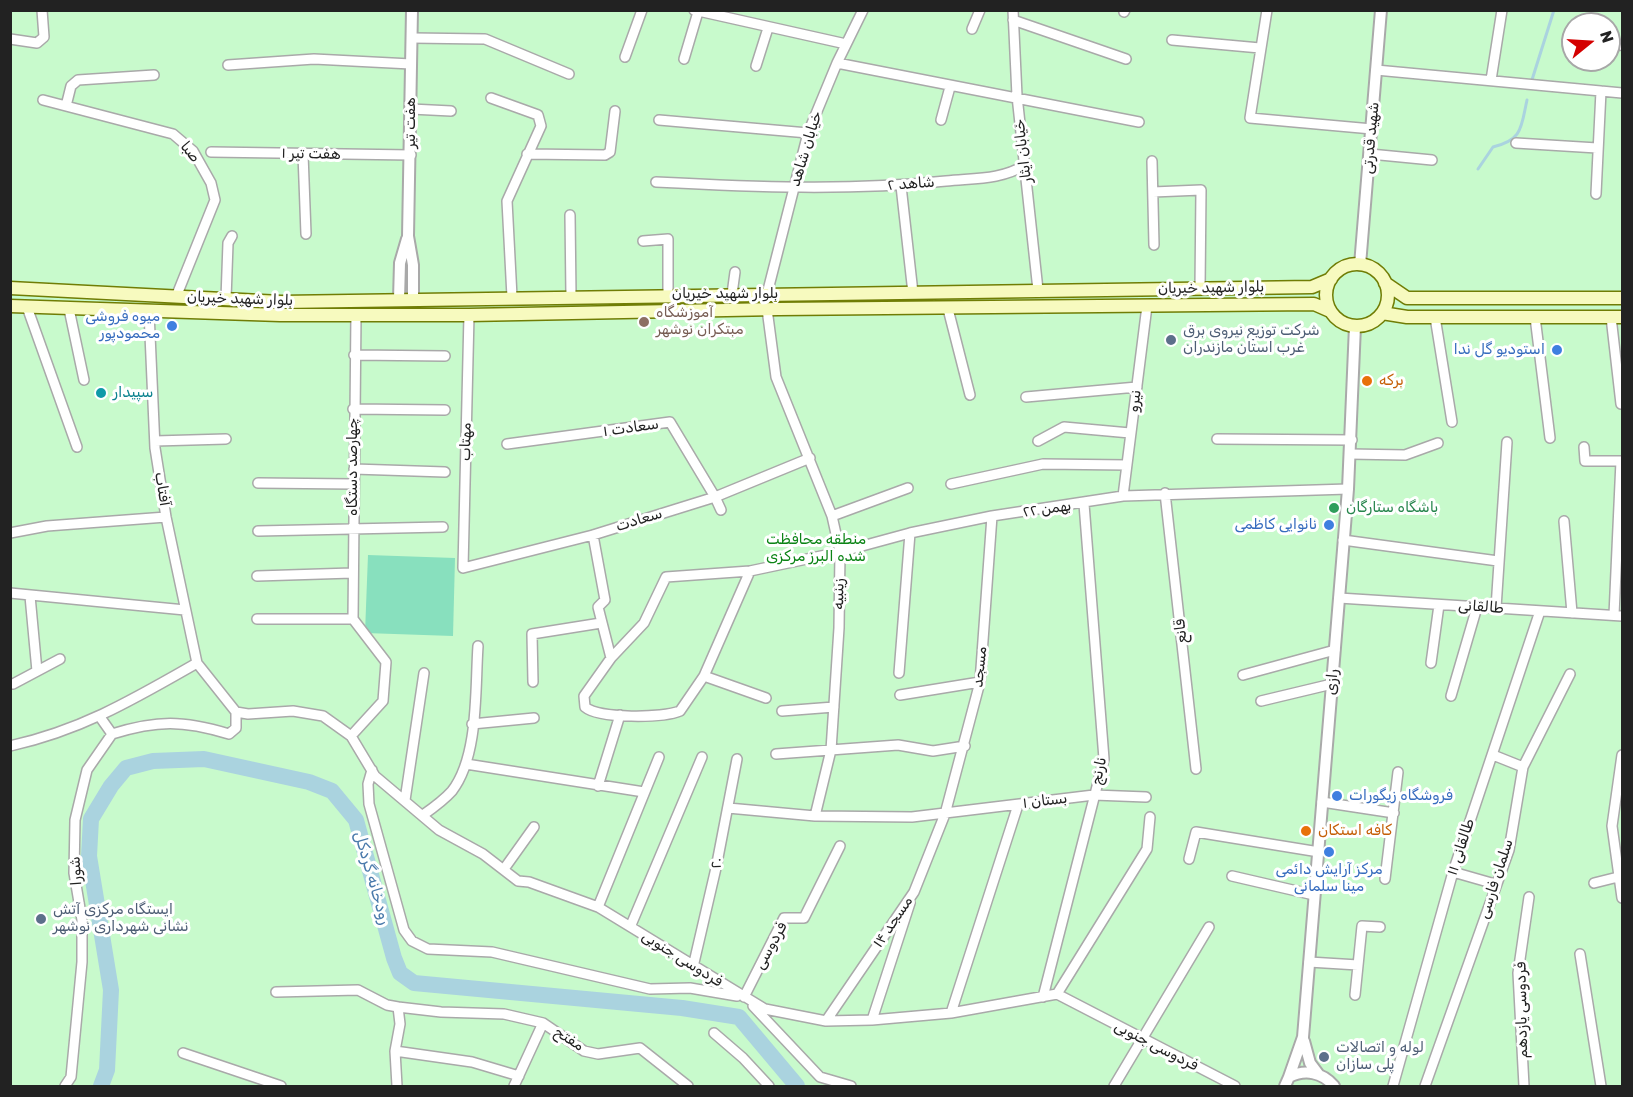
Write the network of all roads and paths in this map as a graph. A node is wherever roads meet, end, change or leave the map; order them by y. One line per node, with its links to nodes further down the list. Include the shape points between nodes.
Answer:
1 (42, 10): 14 (street, via 44,37 37,43)
2 (412, 10): 13 (street, هفت تیر)
3 (642, 10): 18 (street)
4 (863, 10): 16 (street, خیابان شاهد)
5 (980, 10): 12 (street)
6 (1268, 10): 17 (street)
7 (1381, 10): 25 (street, شهید قدرتی)
8 (1502, 10): 28 (street)
9 (696, 11): 11 (street); 20 (street)
10 (1013, 15): 19 (street); 32 (street, خیابان ایثار)
11 (768, 28): 16 (street); 24 (street)
12 (972, 29)
13 (412, 38): 22 (street, هفت تیر); 26 (street, via 485,39)
14 (10, 39)
15 (1172, 40): 17 (street)
16 (846, 44): 21 (street, خیابان شاهد)
17 (1260, 48): 42 (street, via 1250,118)
18 (626, 57)
19 (1126, 58)
20 (684, 59)
21 (837, 63): 29 (street); 43 (street, خیابان شاهد)
22 (411, 64): 23 (street, via 314,59); 36 (street, هفت تیر)
23 (228, 65)
24 (756, 66)
25 (1376, 70): 28 (street); 42 (street, شهید قدرتی)
26 (569, 74)
27 (154, 75): 35 (street, via 78,80 71,86)
28 (1491, 80): 30 (street)
29 (950, 87): 32 (street); 40 (street)
30 (1601, 91): 31 (street); 45 (street)
31 (1623, 93)
32 (1017, 96): 41 (street); 53 (street, خیابان ایثار)
33 (491, 98): 48 (street, via 541,120)
34 (43, 100): 35 (street, صبا)
35 (66, 106): 77 (street, صبا, via 173,134 193,151 211,183 215,200)
36 (411, 109): 37 (street); 50 (street, هفت تیر)
37 (451, 111)
38 (615, 111): 48 (street, via 610,152 605,155)
39 (659, 120): 43 (street)
40 (941, 120)
41 (1139, 122)
42 (1372, 129): 49 (street, شهید قدرتی)
43 (808, 133): 56 (street, خیابان شاهد)
44 (1516, 143): 45 (street)
45 (1598, 148): 58 (street)
46 (211, 152): 47 (street, هفت تیر ۱)
47 (303, 154): 50 (street, هفت تیر ۱); 60 (street)
48 (527, 154): 78 (street, via 507,201)
49 (1370, 154): 51 (street); 65 (street, شهید قدرتی)
50 (411, 155): 62 (street, هفت تیر)
51 (1432, 160)
52 (1152, 161): 57 (street)
53 (1025, 165): 55 (street, شاهد ۲, via 1009,175); 71 (street, خیابان ایثار)
54 (656, 182): 56 (street, شاهد ۲)
55 (901, 186): 56 (street, شاهد ۲); 72 (street)
56 (793, 189): 75 (street, خیابان شاهد)
57 (1153, 192): 64 (street); 70 (street, via 1201,190)
58 (1596, 194)
59 (570, 215): 76 (street)
60 (306, 234)
61 (232, 236): 80 (street, via 228,243)
62 (408, 236): 81 (street, هفت تیر, via 400,263); 82 (street, هفت تیر)
63 (643, 241): 73 (street, via 668,239)
64 (1154, 245)
65 (1360, 265): 67 (main road, via 1347,266); 68 (main road, via 1375,271)
66 (735, 272): 74 (street)
67 (1331, 279): 70 (main road, بلوار شهید خیریان, via 1312,287); 89 (main road, via 1326,295)
68 (1385, 284): 79 (main road, via 1407,298); 91 (main road, via 1387,299)
69 (10, 288): 77 (main road, بلوار شهید خیریان)
70 (1200, 288): 71 (main road, بلوار شهید خیریان)
71 (1038, 290): 72 (main road, بلوار شهید خیریان)
72 (913, 293): 75 (main road, بلوار شهید خیریان)
73 (668, 294): 74 (main road, بلوار شهید خیریان); 76 (main road, بلوار شهید خیریان)
74 (732, 294): 75 (main road, بلوار شهید خیریان)
75 (767, 294): 87 (main road)
76 (571, 296): 78 (main road, بلوار شهید خیریان)
77 (176, 297): 80 (main road, بلوار شهید خیریان)
78 (512, 297): 82 (main road, بلوار شهید خیریان)
79 (1623, 298)
80 (226, 299): 81 (main road, بلوار شهید خیریان)
81 (399, 299): 82 (main road, بلوار شهید خیریان); 93 (main road)
82 (413, 300): 94 (main road)
83 (10, 306): 85 (main road, بلوار شهید خیریان)
84 (1147, 306): 88 (main road, بلوار شهید خیریان); 89 (main road, بلوار شهید خیریان, via 1314,304); 103 (street, نیرو)
85 (27, 307): 86 (main road, بلوار شهید خیریان); 120 (street)
86 (69, 309): 90 (main road, بلوار شهید خیریان); 102 (street)
87 (767, 309): 88 (main road, بلوار شهید خیریان); 95 (main road, بلوار شهید خیریان); 123 (street, زینبیه, via 776,377)
88 (948, 309): 104 (street)
89 (1330, 311): 99 (main road, via 1337,319)
90 (149, 312): 92 (main road, بلوار شهید خیریان); 115 (street, آفتاب)
91 (1382, 313): 96 (main road); 99 (main road, via 1375,321)
92 (356, 314): 93 (main road, بلوار شهید خیریان); 100 (street, چهارصد دستگاه)
93 (400, 315): 94 (main road, بلوار شهید خیریان)
94 (413, 315): 95 (main road, بلوار شهید خیریان)
95 (469, 315): 150 (street, مهتاب)
96 (1435, 317): 97 (main road); 109 (street)
97 (1535, 317): 98 (main road); 111 (street)
98 (1617, 317): 106 (street)
99 (1355, 326): 114 (street, رازی)
100 (354, 355): 101 (street); 107 (street, چهارصد دستگاه)
101 (445, 356)
102 (84, 380)
103 (1137, 387): 105 (street); 110 (street, نیرو)
104 (970, 395)
105 (1026, 397)
106 (1621, 404)
107 (353, 409): 108 (street); 125 (street, چهارصد دستگاه)
108 (445, 410)
109 (1452, 422)
110 (1130, 433): 116 (street, via 1064,428); 124 (street, نیرو)
111 (1550, 438)
112 (226, 439): 115 (street)
113 (1217, 439): 114 (street)
114 (1352, 440): 122 (street, رازی)
115 (155, 441): 139 (street, آفتاب)
116 (1038, 441)
117 (1507, 442): 149 (street)
118 (1438, 443): 122 (street, via 1405,455)
119 (507, 444): 134 (street, سعادت ۱, via 670,422)
120 (77, 447)
121 (1584, 447): 163 (street, via 1585,461 1621,461)
122 (1350, 454): 131 (street, رازی)
123 (810, 458): 134 (street, سعادت); 137 (street, زینبیه)
124 (1127, 465): 129 (street, via 1043,464); 133 (street, نیرو)
125 (354, 469): 126 (street); 128 (street, چهارصد دستگاه)
126 (445, 472)
127 (258, 483): 128 (street)
128 (353, 484): 142 (street, چهارصد دستگاه)
129 (951, 484)
130 (908, 488): 137 (street)
131 (1348, 489): 132 (street, ۲۲ بهمن); 147 (street, رازی)
132 (1165, 493): 133 (street, ۲۲ بهمن); 207 (street, قانع)
133 (1123, 496): 135 (street, ۲۲ بهمن)
134 (715, 497): 136 (street); 146 (street, سعادت)
135 (1084, 504): 138 (street, ۲۲ بهمن); 212 (street, نارنج, via 1104,759)
136 (721, 510)
137 (832, 516): 148 (street, زینبیه)
138 (992, 516): 144 (street, ۲۲ بهمن); 180 (street, مسجد)
139 (166, 517): 145 (street, via 47,526); 160 (street, آفتاب)
140 (1564, 521): 162 (street)
141 (443, 527): 142 (street)
142 (353, 528): 143 (street); 152 (street, چهارصد دستگاه)
143 (258, 531)
144 (910, 532): 148 (street, ۲۲ بهمن); 175 (street)
145 (10, 533)
146 (593, 534): 150 (street, سعادت); 166 (street, via 605,600 598,607)
147 (1343, 540): 149 (street); 156 (street, رازی)
148 (840, 552): 151 (street, ۲۲ بهمن); 187 (street, زینبیه)
149 (1498, 561): 159 (street)
150 (463, 568)
151 (750, 571): 169 (street, ۲۲ بهمن, via 666,577 644,623); 178 (street, ۲۲ بهمن)
152 (352, 573): 153 (street); 165 (street, چهارصد دستگاه)
153 (257, 576)
154 (10, 593): 155 (street)
155 (30, 596): 160 (street); 173 (street)
156 (1339, 598): 157 (street, طالقانی); 168 (street, رازی)
157 (1439, 604): 158 (street, طالقانی); 172 (street)
158 (1477, 607): 159 (street, طالقانی); 184 (street)
159 (1496, 608): 161 (street, طالقانی)
160 (186, 610): 171 (street, آفتاب)
161 (1540, 611): 162 (street, طالقانی); 200 (street, طالقانی ۱۱)
162 (1572, 613): 163 (street, طالقانی)
163 (1618, 616)
164 (256, 619): 165 (street)
165 (353, 619): 195 (street, via 386,662 383,701)
166 (601, 624): 169 (street); 179 (street, via 532,634)
167 (478, 645): 193 (street)
168 (1335, 650): 177 (street); 182 (street, رازی)
169 (611, 658): 190 (street, ۲۲ بهمن, via 583,701 588,710)
170 (60, 659): 173 (street)
171 (196, 663): 189 (street); 191 (street)
172 (1431, 663)
173 (36, 671): 181 (street)
174 (424, 673): 214 (street)
175 (898, 673)
176 (1570, 674): 206 (street, سلمان فارسی)
177 (1243, 675)
178 (704, 676): 185 (street); 190 (street, ۲۲ بهمن, via 680,711)
179 (533, 682)
180 (980, 682): 183 (street); 197 (street, مسجد)
181 (13, 684)
182 (1332, 684): 186 (street); 215 (street, رازی)
183 (900, 695)
184 (1452, 696)
185 (766, 698)
186 (1260, 701)
187 (834, 707): 188 (street); 198 (street, زینبیه)
188 (782, 711)
189 (236, 712): 194 (street, via 236,728 229,734 193,723 141,725); 195 (street, فردوسی جنوبی, via 293,711 323,716)
190 (620, 715): 210 (street)
191 (100, 717): 194 (street); 196 (street, via 42,739)
192 (534, 718): 193 (street)
193 (472, 724): 205 (street)
194 (111, 734): 264 (street, شورا, via 87,770 75,820 74,873 82,920 82,962 71,1077)
195 (351, 736): 208 (street, فردوسی جنوبی)
196 (10, 746)
197 (965, 746): 198 (street, via 933,751 898,745); 219 (street, مسجد)
198 (831, 750): 199 (street); 221 (street, زینبیه)
199 (776, 754)
200 (1493, 754): 206 (street); 228 (street, طالقانی ۱۱)
201 (1623, 755): 230 (street, via 1612,826)
202 (702, 757): 239 (street)
203 (659, 758): 211 (street)
204 (737, 759): 217 (street, ۲۰)
205 (466, 764): 210 (street); 220 (street, via 452,790)
206 (1523, 767): 233 (street, سلمان فارسی, via 1509,850)
207 (1196, 769)
208 (372, 770): 214 (street, فردوسی جنوبی); 249 (street, via 369,804 404,930 418,945 428,949 492,952 650,989 690,988)
209 (1398, 772): 218 (street)
210 (598, 786): 211 (street)
211 (644, 792): 238 (street)
212 (1094, 795): 213 (street, بستان ۱); 216 (street, بستان ۱); 250 (street, نارنج)
213 (1146, 797)
214 (405, 800): 220 (street, فردوسی جنوبی)
215 (1322, 802): 218 (street); 225 (street, رازی)
216 (1018, 805): 219 (street, بستان ۱); 252 (street)
217 (728, 808): 221 (street, بستان ۱); 245 (street, ۲۰)
218 (1394, 813): 231 (street)
219 (945, 814): 221 (street, بستان ۱); 234 (street, مسجد ۱۴)
220 (423, 815): 227 (street, فردوسی جنوبی, via 439,830)
221 (815, 816)
222 (1150, 817): 247 (street, via 1147,849)
223 (534, 827): 227 (street)
224 (840, 846): 249 (street, فردوسی, via 804,918 784,918)
225 (1319, 852): 226 (street, via 1196,832); 235 (street, رازی)
226 (1189, 859)
227 (504, 869): 238 (street, فردوسی جنوبی, via 518,881)
228 (1453, 872): 233 (street); 273 (street, طالقانی ۱۱)
229 (1232, 876): 235 (street)
230 (1621, 877): 232 (street); 237 (street)
231 (1385, 879)
232 (1594, 883)
233 (1495, 884): 274 (street, سلمان فارسی)
234 (914, 892): 253 (street); 254 (street, مسجد ۱۴)
235 (1314, 896): 243 (street, رازی)
236 (1529, 897): 275 (street, فردوسی یازدهم, via 1518,973)
237 (1623, 898)
238 (598, 907): 239 (street, فردوسی جنوبی)
239 (631, 926): 245 (street, فردوسی جنوبی)
240 (1209, 927): 258 (street)
241 (1380, 927): 244 (street, via 1362,926)
242 (1581, 954): 276 (street)
243 (1309, 962): 244 (street); 257 (street, رازی)
244 (1358, 965): 248 (street)
245 (693, 967): 249 (street, فردوسی جنوبی)
246 (276, 992): 251 (street, via 358,990)
247 (1057, 994): 250 (street, فردوسی جنوبی); 258 (street, فردوسی جنوبی)
248 (1355, 995)
249 (744, 997): 254 (street, فردوسی جنوبی, via 765,1009); 270 (street, via 820,1077)
250 (1042, 997): 252 (street, فردوسی جنوبی)
251 (398, 1007): 255 (street, via 504,1014); 259 (street, via 400,1024)
252 (951, 1013): 253 (street, فردوسی جنوبی)
253 (872, 1020): 254 (street, فردوسی جنوبی)
254 (826, 1021)
255 (543, 1023): 261 (street, مفتح); 268 (street, مفتح, via 584,1051 598,1054 640,1048)
256 (714, 1033): 269 (street)
257 (1303, 1037): 262 (street); 263 (street, via 1315,1072)
258 (1143, 1039): 271 (street); 272 (street, فردوسی جنوبی)
259 (395, 1051): 261 (street, via 472,1062); 266 (street)
260 (183, 1053): 265 (street)
261 (519, 1076): 267 (street, مفتح)
262 (1285, 1083): 263 (street, via 1302,1072)
263 (1333, 1084)
264 (65, 1086)
265 (281, 1086)
266 (397, 1086)
267 (514, 1086)
268 (684, 1086)
269 (769, 1086)
270 (851, 1086)
271 (1114, 1086)
272 (1235, 1086)
273 (1393, 1086)
274 (1425, 1086)
275 (1524, 1086)
276 (1601, 1086)

